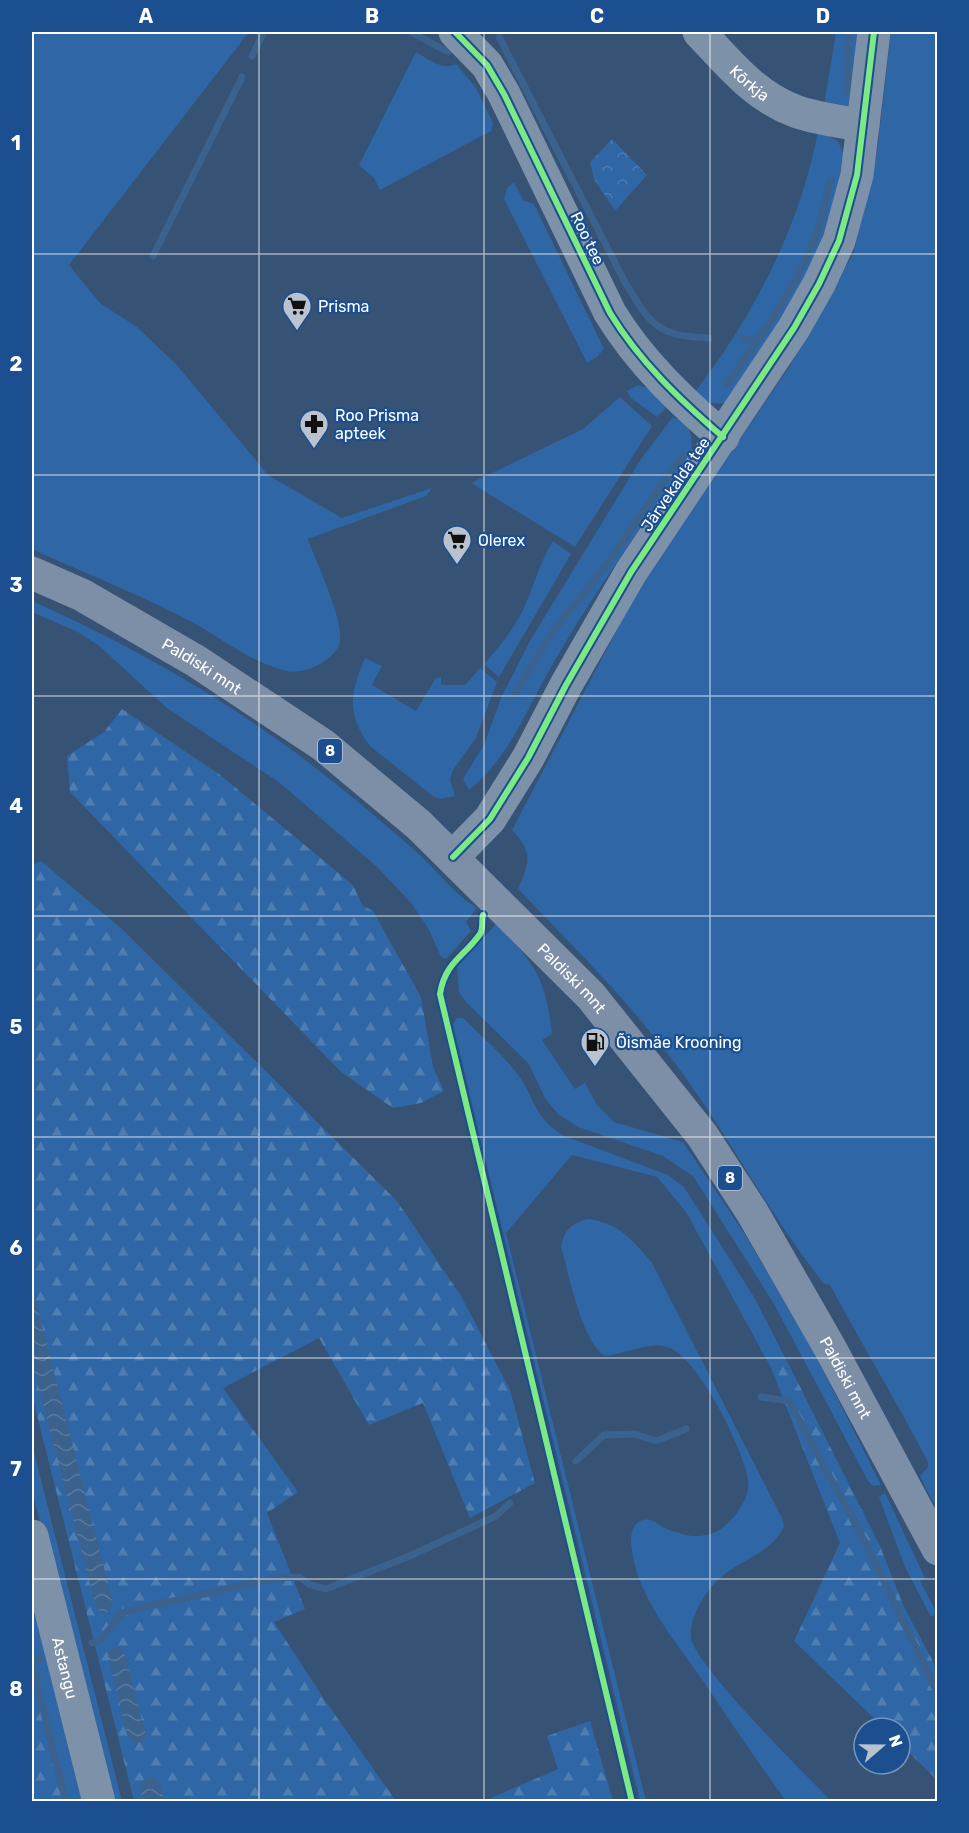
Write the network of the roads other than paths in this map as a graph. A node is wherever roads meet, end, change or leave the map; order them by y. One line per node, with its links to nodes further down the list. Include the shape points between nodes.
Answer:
1 (455, 32): 5 (street, Roo tee, via 487,65 504,94 624,336 680,400)
2 (699, 32): 4 (street, Kõrkja, via 748,84 771,99 796,112)
3 (874, 32): 4 (street, Järvekalda tee)
4 (863, 126): 5 (street, Järvekalda tee, via 850,208 819,284)
5 (723, 437): 7 (street, Järvekalda tee, via 632,572 490,819)
6 (32, 573): 7 (main road, Paldiski mnt / 8, via 82,595 196,661 323,745)
7 (453, 857): 9 (main road, Paldiski mnt / 8, via 591,996 702,1135 752,1212 830,1348)
8 (32, 1536): 10 (street, Astangu)
9 (938, 1549)
10 (99, 1802)

